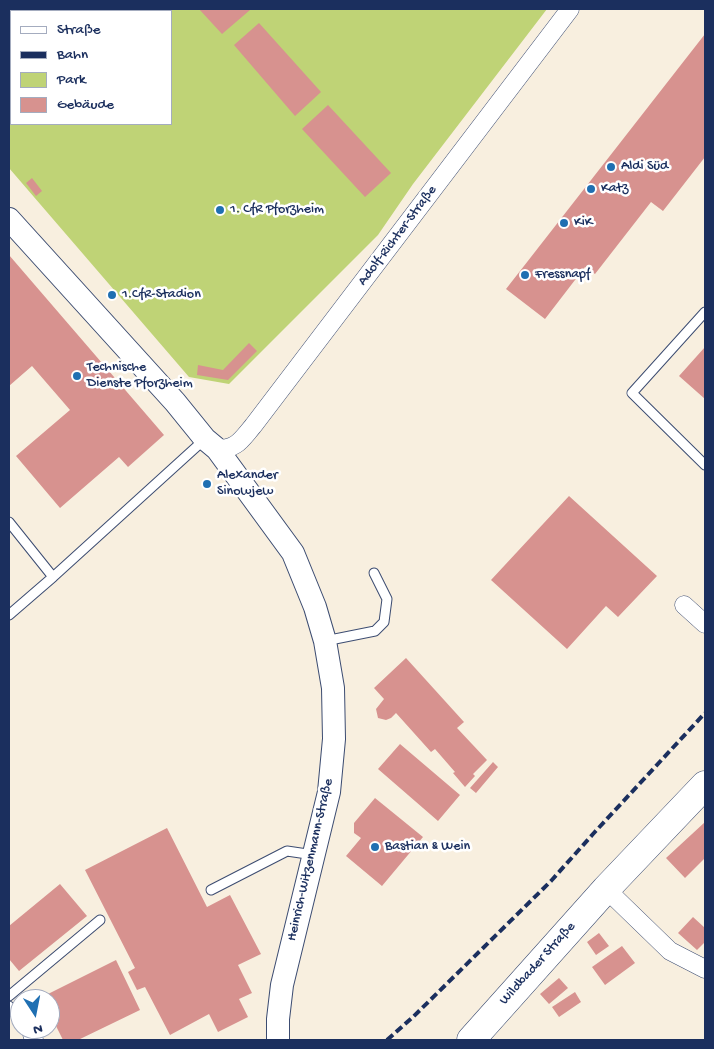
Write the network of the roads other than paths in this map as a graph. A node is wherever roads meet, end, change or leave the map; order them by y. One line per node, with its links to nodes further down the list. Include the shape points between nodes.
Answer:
1 (570, 9): 4 (street, Adolf-Richter-Straße, via 254,426 229,449)
2 (9, 219): 4 (street, Heinrich-Witzenmann-Straße)
3 (705, 312): 5 (lane, via 632,393)
4 (211, 444): 8 (lane); 12 (street, Heinrich-Witzenmann-Straße, via 293,553)
5 (705, 465)
6 (9, 522): 8 (lane)
7 (374, 573): 12 (lane, via 387,600 384,622 374,632)
8 (53, 577): 10 (lane)
9 (684, 605): 11 (street)
10 (9, 615)
11 (705, 624)
12 (325, 641): 14 (street, Heinrich-Witzenmann-Straße, via 333,688 334,739 329,792)
13 (705, 785): 15 (main road, Wildbader Straße)
14 (314, 855): 16 (lane, via 287,851); 20 (street, Heinrich-Witzenmann-Straße, via 282,985)
15 (606, 889): 18 (street, via 670,951); 21 (main road, Wildbader Straße)
16 (211, 890)
17 (100, 920): 19 (lane)
18 (705, 969)
19 (9, 996)
20 (278, 1040)
21 (471, 1040)

